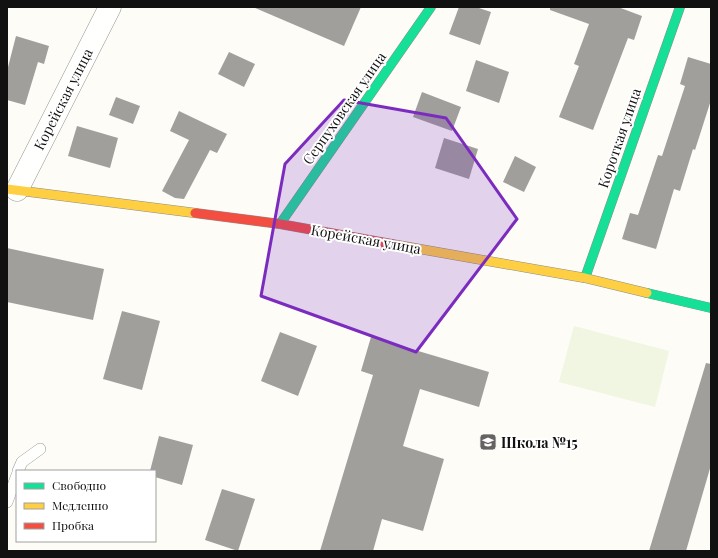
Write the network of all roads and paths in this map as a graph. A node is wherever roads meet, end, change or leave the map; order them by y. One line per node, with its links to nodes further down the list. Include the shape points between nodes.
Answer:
1 (110, 7): 4 (street, Корейская улица)
2 (431, 7): 5 (street, Серпуховская улица)
3 (680, 7): 6 (street, Короткая улица)
4 (12, 189): 5 (street, Корейская улица)
5 (280, 224): 6 (street, Корейская улица)
6 (585, 278): 7 (street, Корейская улица)
7 (711, 308)
8 (40, 449): 9 (lane, via 22,462)
9 (18, 470)
10 (16, 477): 11 (lane)
11 (7, 502)

